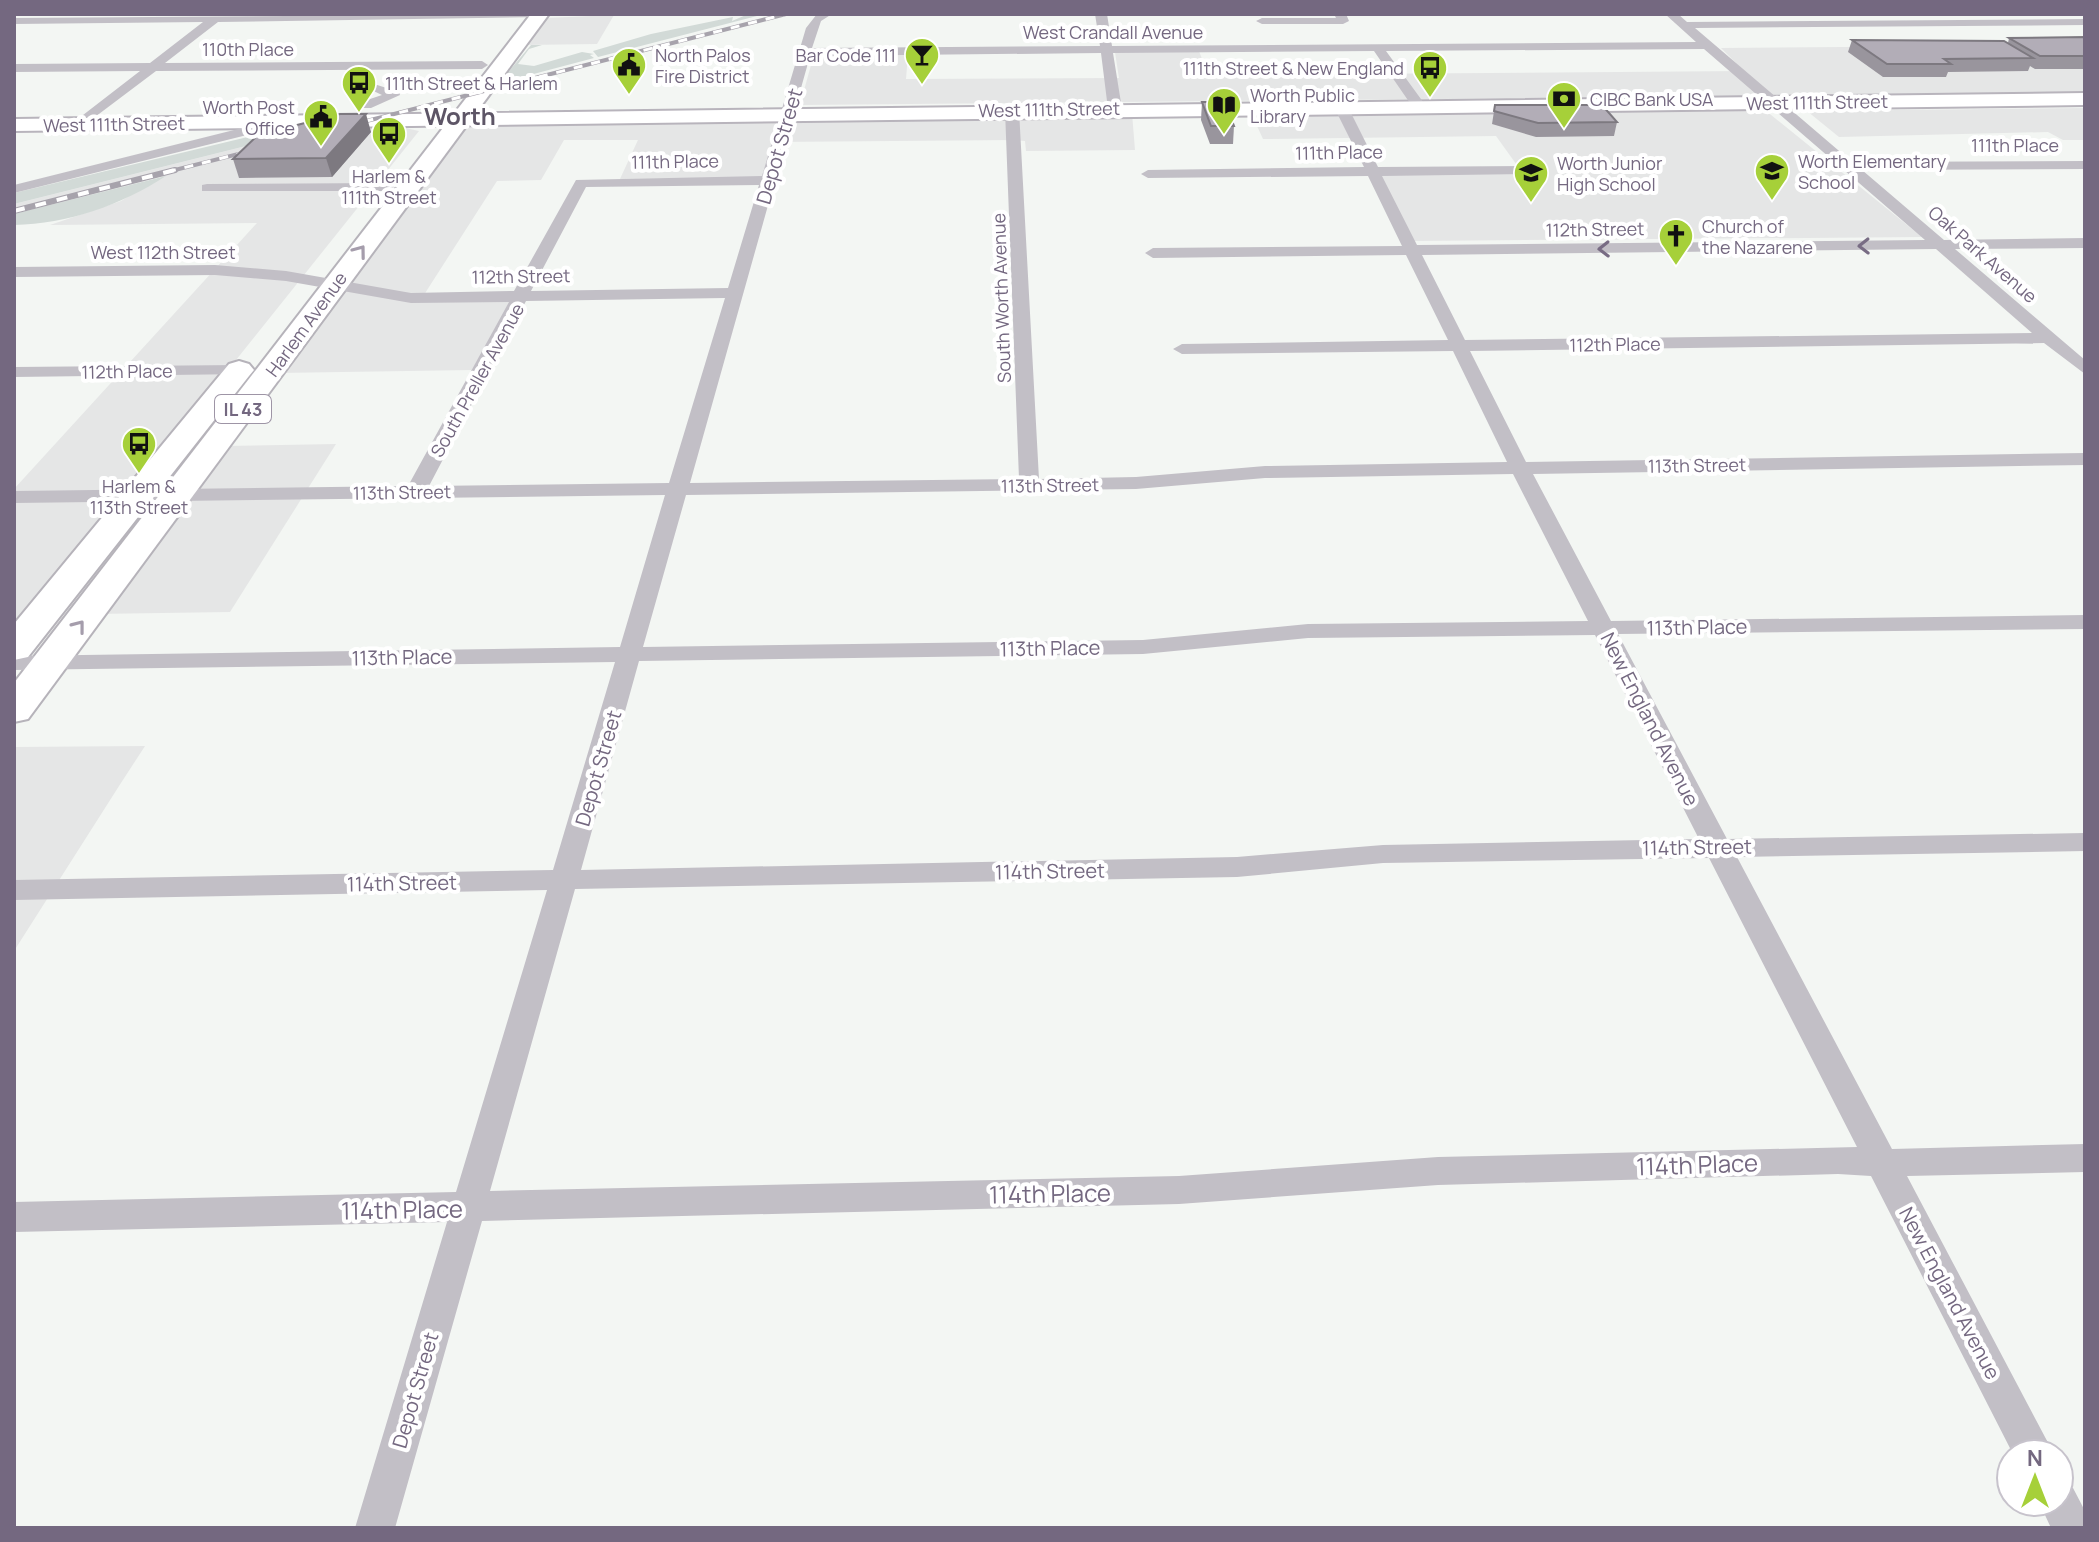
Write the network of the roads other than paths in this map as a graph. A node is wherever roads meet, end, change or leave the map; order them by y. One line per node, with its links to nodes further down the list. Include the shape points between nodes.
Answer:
1 (540, 14): 7 (street); 35 (main road, Harlem Avenue / IL 43)
2 (826, 14): 22 (street, Depot Street, via 816,19)
3 (1101, 14): 21 (street)
4 (1671, 14): 15 (street, Oak Park Avenue)
5 (1823, 14): 14 (street)
6 (1970, 14): 13 (street)
7 (520, 16): 8 (street); 23 (main road, Harlem Avenue / IL 43)
8 (218, 17): 9 (street); 25 (street)
9 (14, 21)
10 (1262, 21): 11 (street)
11 (1344, 22): 18 (street); 20 (street, via 1268,31)
12 (2085, 22): 13 (street)
13 (1985, 23): 14 (street)
14 (1837, 24): 15 (street); 16 (street)
15 (1685, 25): 17 (street, Oak Park Avenue)
16 (1853, 35)
17 (1708, 45): 19 (street, West Crandall Avenue); 29 (street, Oak Park Avenue)
18 (1359, 48): 19 (street, West Crandall Avenue); 20 (street, West Crandall Avenue)
19 (1378, 48): 30 (street)
20 (1276, 49): 21 (street, West Crandall Avenue)
21 (1106, 50): 22 (street, West Crandall Avenue); 32 (street)
22 (806, 52): 34 (street, Depot Street)
23 (482, 65): 24 (street, 110th Place); 35 (main road, Harlem Avenue / IL 43)
24 (395, 66): 25 (street, 110th Place); 27 (street)
25 (151, 67): 26 (street, 110th Place); 38 (street)
26 (14, 68)
27 (365, 96)
28 (2085, 99): 29 (main road, West 111th Street)
29 (1775, 102): 30 (main road, West 111th Street); 40 (street, Oak Park Avenue)
30 (1419, 106): 31 (main road, West 111th Street)
31 (1341, 107): 32 (main road, West 111th Street); 42 (street, New England Avenue)
32 (1115, 109): 33 (main road, West 111th Street)
33 (1012, 110): 34 (main road, West 111th Street); 65 (street, South Worth Avenue)
34 (790, 112): 35 (main road, West 111th Street, via 517,118); 44 (street, Depot Street)
35 (459, 113): 36 (main road, West 111th Street); 46 (main road, Harlem Avenue / IL 43)
36 (282, 122): 38 (main road, West 111th Street); 48 (street)
37 (14, 125): 38 (main road, West 111th Street)
38 (79, 125)
39 (2085, 165): 40 (street, 111th Place)
40 (1850, 166): 50 (street, Oak Park Avenue)
41 (1531, 170): 42 (street, 111th Place)
42 (1372, 171): 43 (street, 111th Place); 51 (street, New England Avenue)
43 (1148, 174)
44 (770, 180): 45 (street, 111th Place); 55 (street, Depot Street)
45 (581, 183): 56 (street, South Preller Avenue)
46 (398, 187): 47 (street); 54 (main road, Harlem Avenue / IL 43)
47 (207, 188)
48 (14, 189)
49 (2085, 243): 50 (street, 112th Street)
50 (1942, 245): 51 (street, 112th Street, one-way to 51); 57 (street, Oak Park Avenue)
51 (1410, 251): 52 (street, 112th Street); 58 (street, New England Avenue)
52 (1153, 253)
53 (14, 272): 54 (street, West 112th Street, via 215,270)
54 (323, 282): 56 (street, 112th Street, via 411,298); 61 (main road, Harlem Avenue / IL 43); 69 (main road, Harlem Avenue / IL 43)
55 (734, 293): 56 (street, 112th Street); 66 (street, Depot Street)
56 (522, 296): 67 (street, South Preller Avenue)
57 (2048, 338): 58 (street, 112th Place); 60 (street, Oak Park Avenue)
58 (1459, 346): 59 (street, 112th Place); 64 (street, New England Avenue)
59 (1182, 349)
60 (2085, 369)
61 (240, 370): 62 (street, 112th Place); 68 (main road, Harlem Avenue / IL 43)
62 (14, 372)
63 (2085, 459): 64 (street, 113th Street)
64 (1519, 467): 65 (street, 113th Street, via 1265,472); 72 (street, New England Avenue)
65 (1029, 485): 66 (street, 113th Street)
66 (679, 490): 67 (street, 113th Street); 74 (street, Depot Street)
67 (415, 492): 69 (street, 113th Street)
68 (135, 495): 69 (street, 113th Street); 70 (street, 113th Street); 73 (main road, Harlem Avenue / IL 43)
69 (180, 495): 75 (main road, Harlem Avenue / IL 43, one-way to 69)
70 (14, 497)
71 (2085, 622): 72 (street, 113th Place)
72 (1603, 628): 74 (street, 113th Place, via 1308,631 1143,647); 78 (street, New England Avenue)
73 (14, 649)
74 (632, 654): 75 (street, 113th Place); 79 (street, Depot Street)
75 (32, 663): 76 (main road, Harlem Avenue / IL 43)
76 (14, 710)
77 (2085, 842): 78 (street, 114th Street)
78 (1716, 847): 79 (street, 114th Street, via 1383,854 1237,867); 82 (street, New England Avenue)
79 (566, 880): 80 (street, 114th Street); 83 (street, Depot Street)
80 (14, 890)
81 (2085, 1158): 82 (street, 114th Place)
82 (1882, 1163): 83 (street, 114th Place, via 1438,1171 1179,1190); 85 (street, New England Avenue)
83 (468, 1207): 84 (street, 114th Place); 86 (street, Depot Street)
84 (14, 1217)
85 (2026, 1438)
86 (375, 1528)

